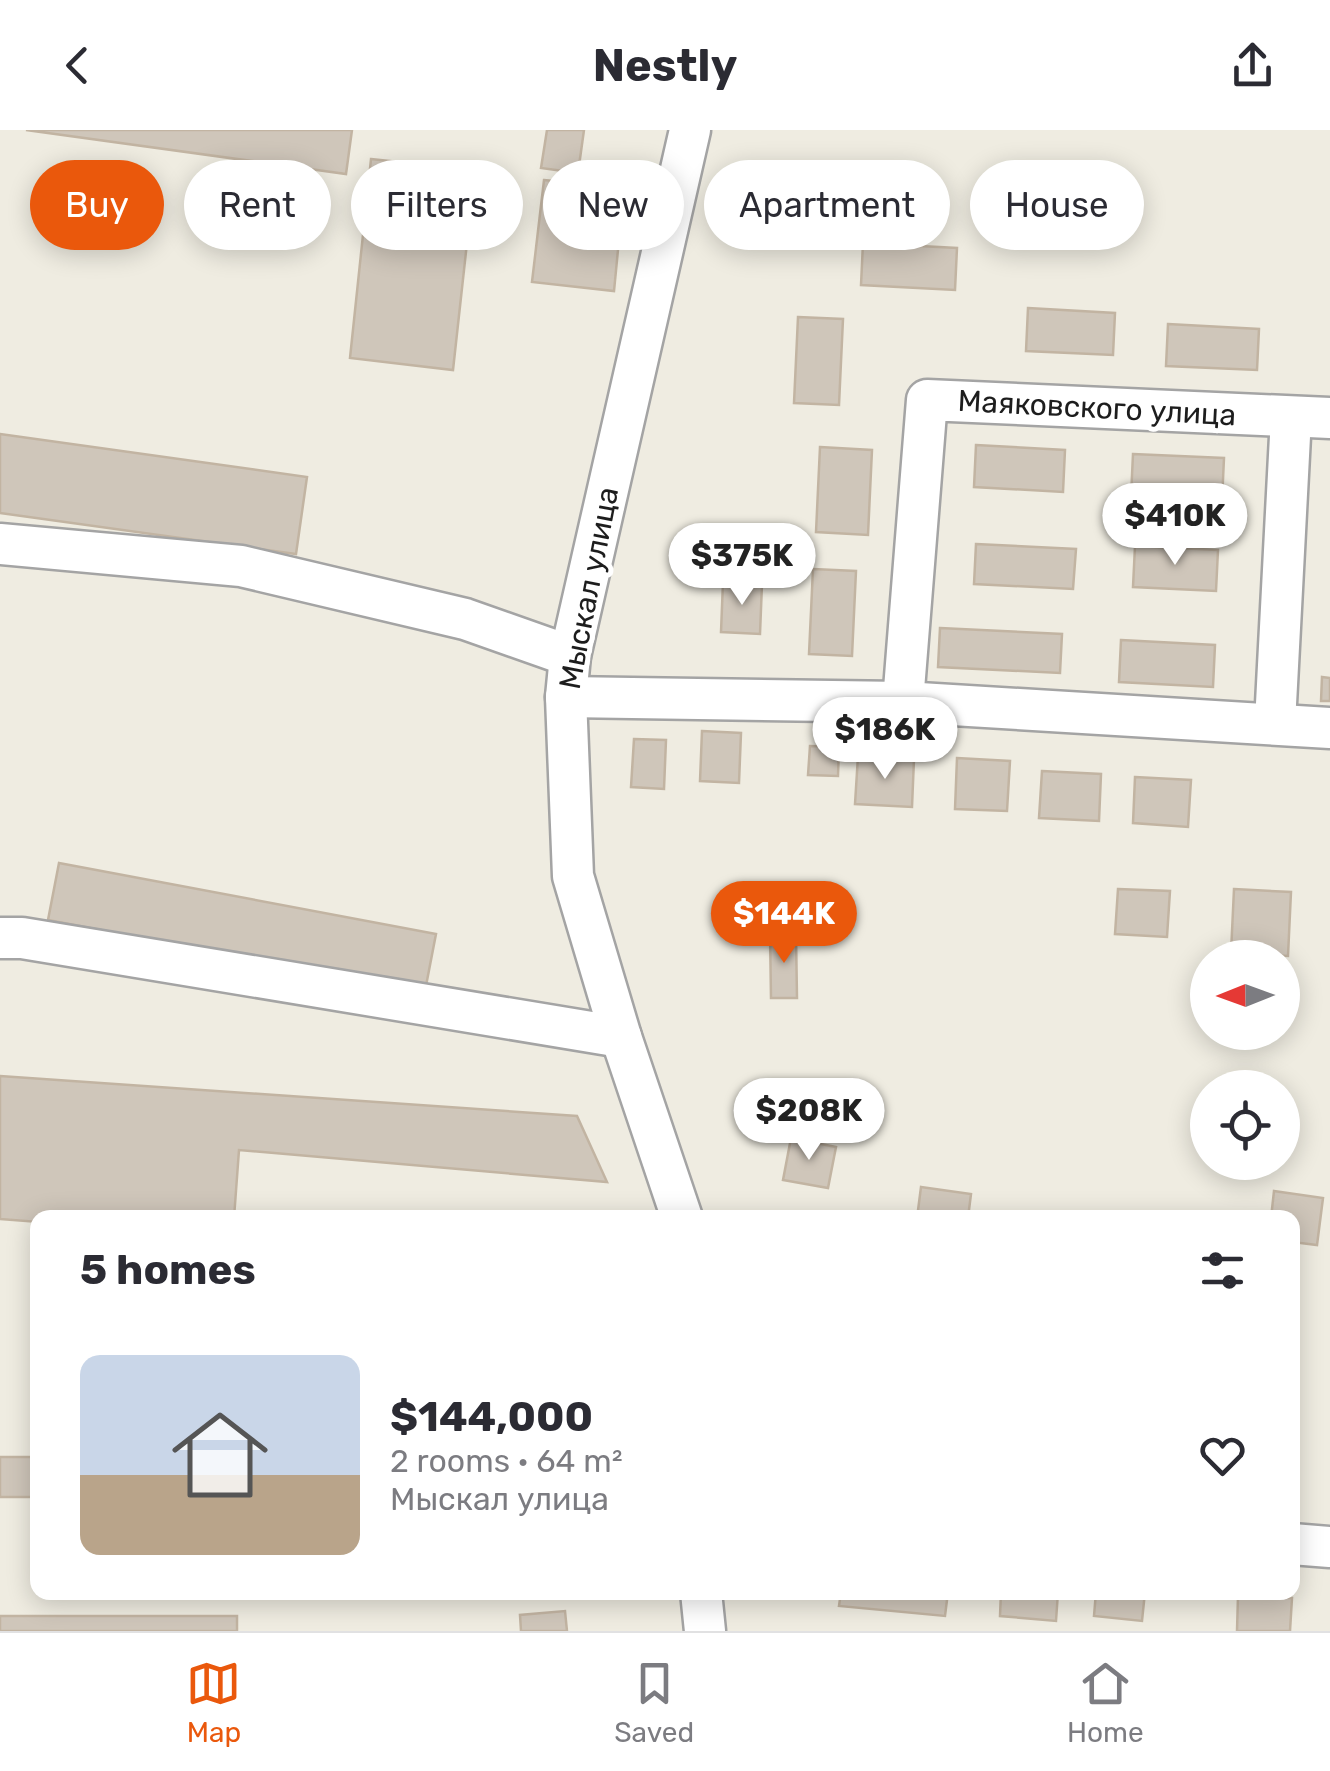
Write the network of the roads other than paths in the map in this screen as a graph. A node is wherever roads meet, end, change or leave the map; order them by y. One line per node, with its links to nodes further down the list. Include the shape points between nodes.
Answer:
1 (690, 130): 4 (street, Мыскал улица)
2 (1311, 417): 6 (street, Маяковского улица, via 927,400); 7 (street)
3 (0, 544): 4 (street, via 241,566 465,619)
4 (570, 656): 5 (street, Мыскал улица)
5 (566, 697): 6 (street); 10 (street, Мыскал улица, via 573,876)
6 (903, 702): 7 (street)
7 (1274, 723): 8 (street)
8 (1330, 728)
9 (0, 938): 10 (street)
10 (621, 1037): 11 (street, Мыскал улица)
11 (679, 1210)
12 (1300, 1544): 13 (street)
13 (1330, 1546)
14 (702, 1600): 15 (street)
15 (705, 1631)

